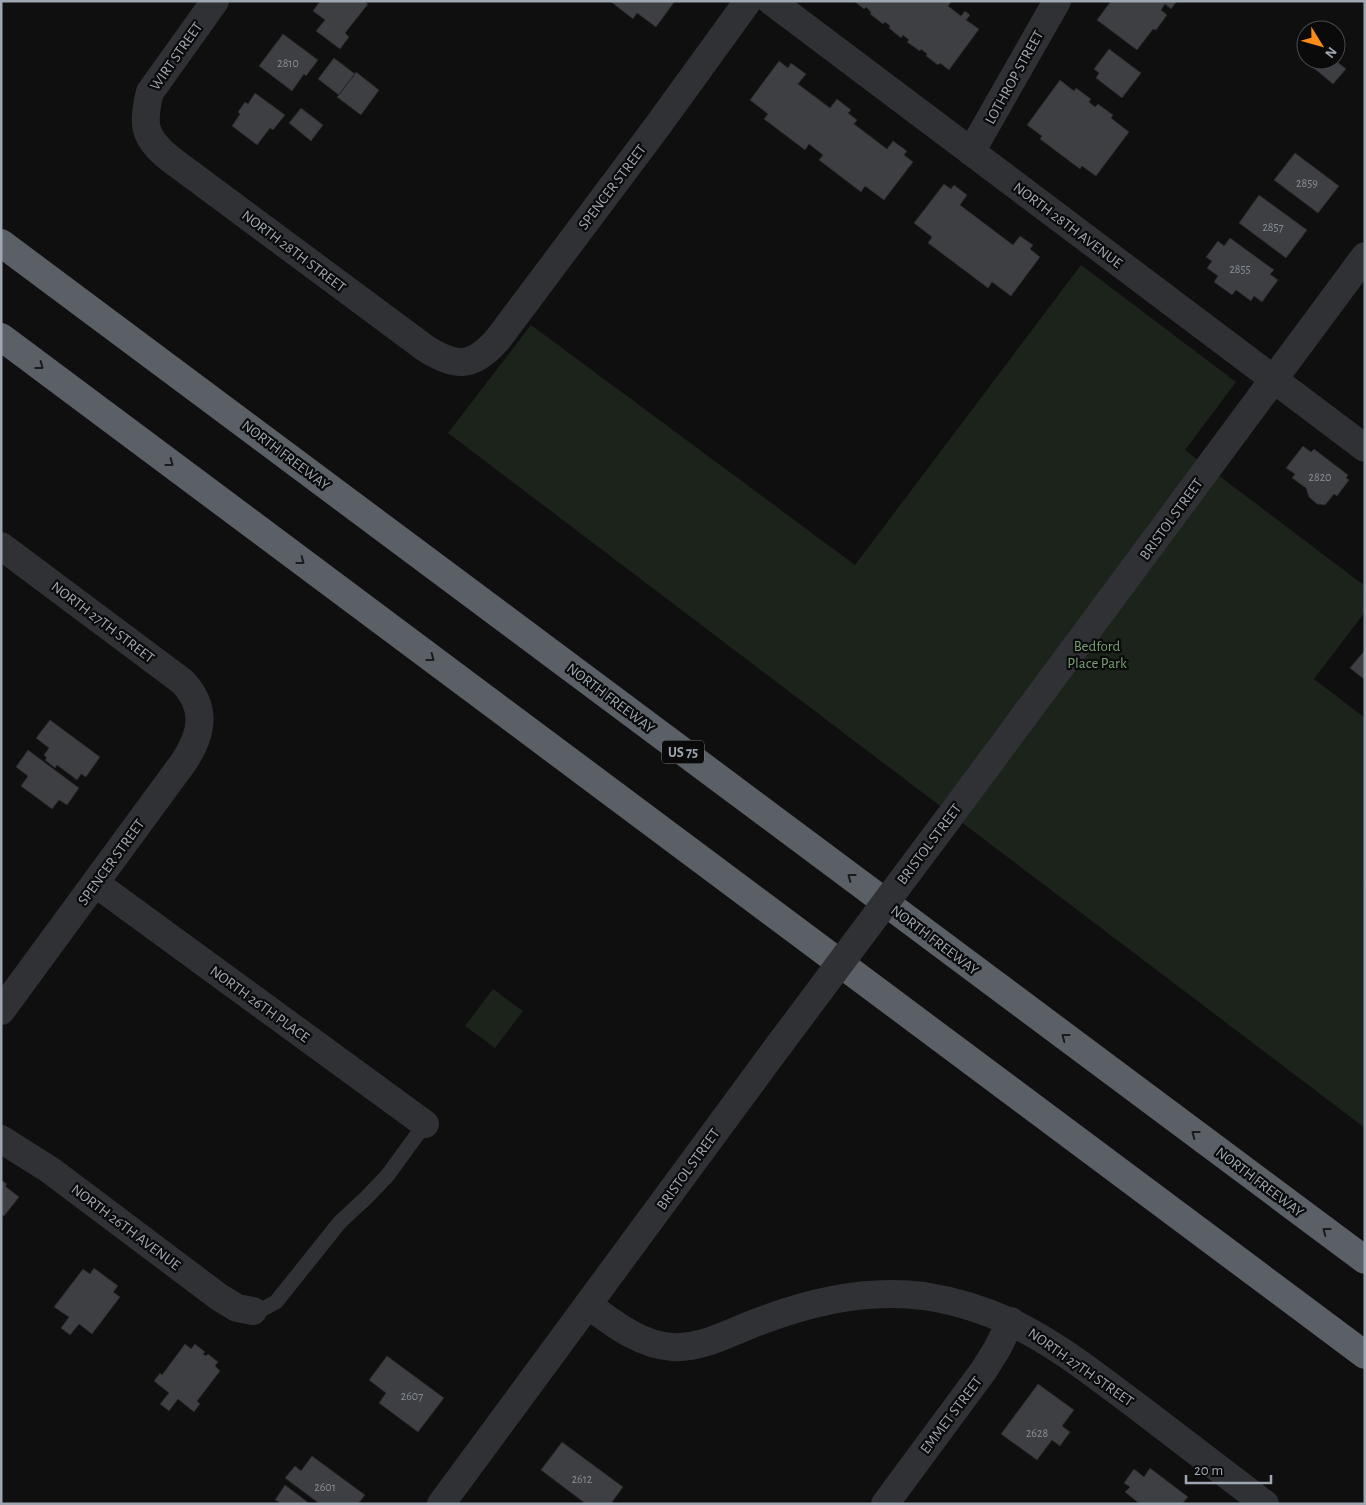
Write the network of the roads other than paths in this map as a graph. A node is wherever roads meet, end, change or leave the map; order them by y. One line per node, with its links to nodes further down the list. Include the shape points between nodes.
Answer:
1 (215, 1): 5 (street, WIRT STREET, via 152,88)
2 (748, 1): 10 (street, SPENCER STREET, via 498,339 480,357)
3 (771, 1): 6 (street, NORTH 28TH AVENUE)
4 (1057, 1): 6 (street, LOTHROP STREET)
5 (145, 115): 10 (street, NORTH 28TH STREET, via 148,135 169,158 424,348 439,357)
6 (972, 152): 11 (street, NORTH 28TH AVENUE)
7 (1, 242): 19 (highway, NORTH FREEWAY / US 75, one-way to 7)
8 (1365, 256): 11 (street, BRISTOL STREET)
9 (1, 337): 23 (highway, one-way to 23)
10 (466, 362)
11 (1274, 379): 12 (street, NORTH 28TH AVENUE); 20 (street, BRISTOL STREET, bridge)
12 (1365, 448)
13 (1, 546): 14 (street, NORTH 27TH STREET, via 176,676)
14 (198, 705): 15 (street, SPENCER STREET, via 200,723 193,748)
15 (96, 883): 16 (street, SPENCER STREET); 17 (street, NORTH 26TH PLACE)
16 (1, 1011)
17 (426, 1124): 21 (lane, via 387,1176 340,1222 276,1302)
18 (1, 1139): 21 (street, NORTH 26TH AVENUE, via 50,1170 219,1297 237,1308)
19 (1365, 1260)
20 (588, 1306): 22 (street, NORTH 27TH STREET, via 636,1337 671,1347 700,1344 766,1318 868,1295 932,1298 967,1305); 25 (street, BRISTOL STREET)
21 (253, 1311)
22 (1011, 1321): 24 (street, NORTH 27TH STREET, via 1066,1354); 26 (street, EMMET STREET, via 984,1370)
23 (1365, 1354)
24 (1255, 1501)
25 (441, 1504)
26 (885, 1504)

